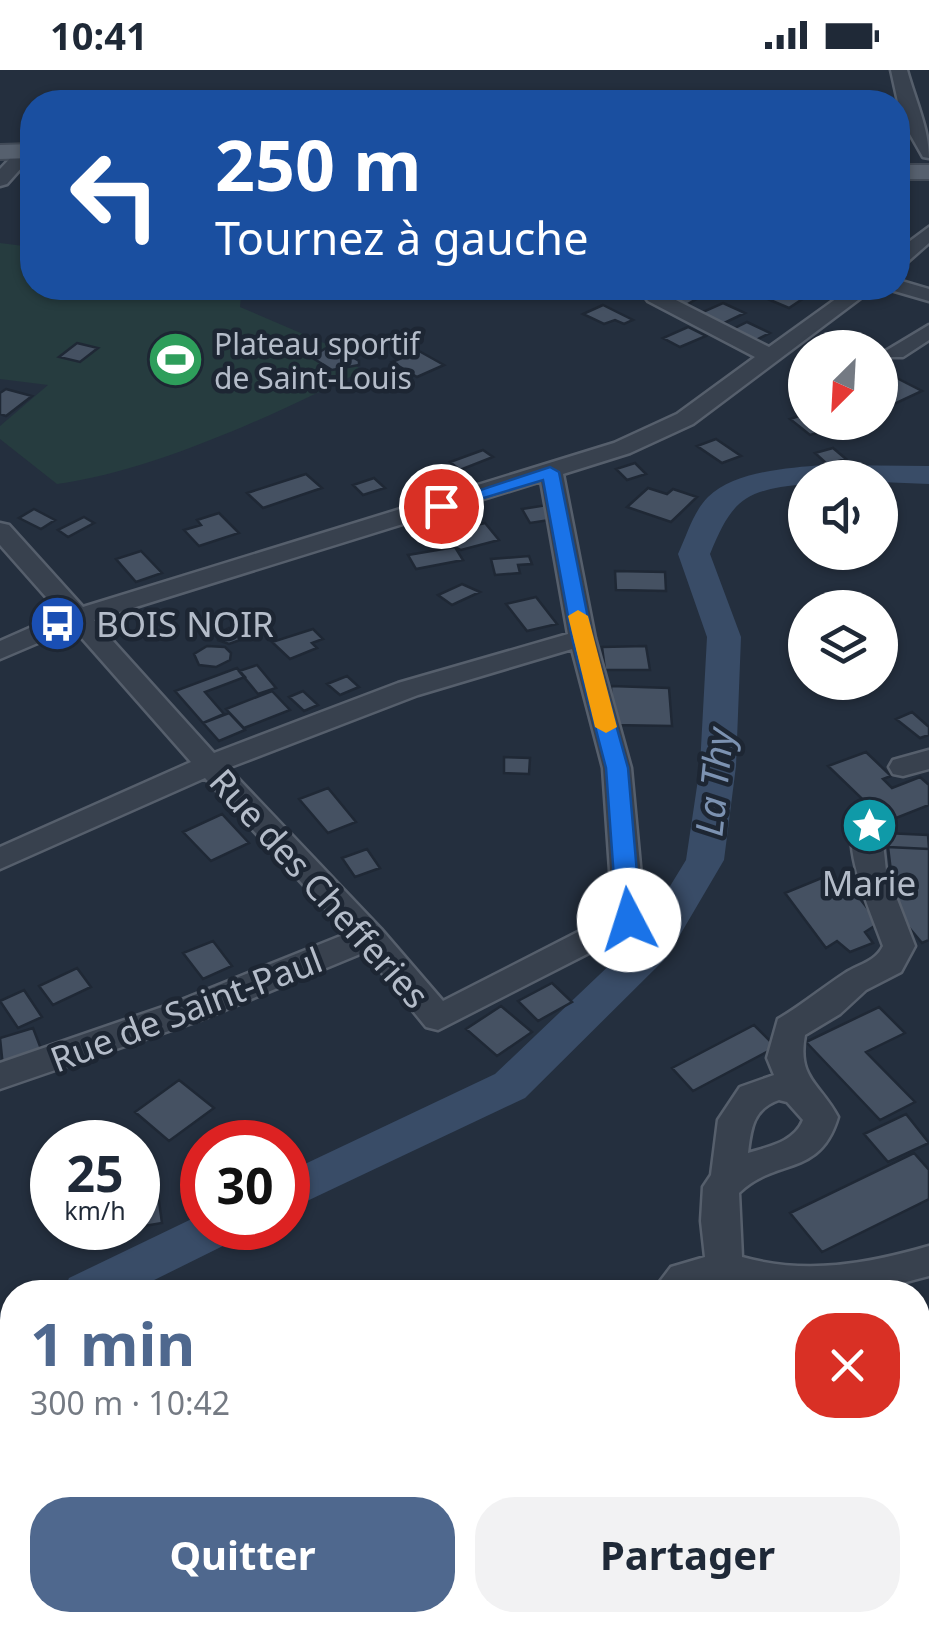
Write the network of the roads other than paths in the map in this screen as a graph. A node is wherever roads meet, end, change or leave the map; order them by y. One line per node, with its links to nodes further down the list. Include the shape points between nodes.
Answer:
1 (910, 115): 2 (street)
2 (929, 153)
3 (20, 161): 4 (street)
4 (0, 180)
5 (929, 232): 6 (street)
6 (910, 249)
7 (661, 300): 11 (street)
8 (847, 300): 11 (street)
9 (929, 331): 10 (street)
10 (898, 350)
11 (770, 356): 12 (street, via 685,419)
12 (550, 472): 14 (street); 15 (street, Rue des Chefferies)
13 (0, 530): 14 (street, Rue des Chefferies)
14 (76, 617): 16 (street); 17 (street, Rue des Chefferies)
15 (582, 638): 17 (street, via 408,689); 20 (street, Rue des Chefferies, via 617,768 629,920 438,1018)
16 (0, 650)
17 (209, 765): 19 (street); 20 (street, Rue des Chefferies)
18 (866, 824): 22 (street, via 871,871 898,946 890,964 790,1028 784,1058)
19 (0, 858)
20 (370, 937): 21 (street, Rue de Saint-Paul, via 186,1012)
21 (0, 1076)
22 (798, 1091): 23 (street, via 779,1087 752,1096 735,1120); 23 (street, via 822,1116 819,1134 806,1148)
23 (728, 1178): 25 (street, via 718,1221)
24 (929, 1261): 28 (street)
25 (725, 1268): 26 (street); 27 (street)
26 (682, 1280)
27 (768, 1280)
28 (868, 1280)

